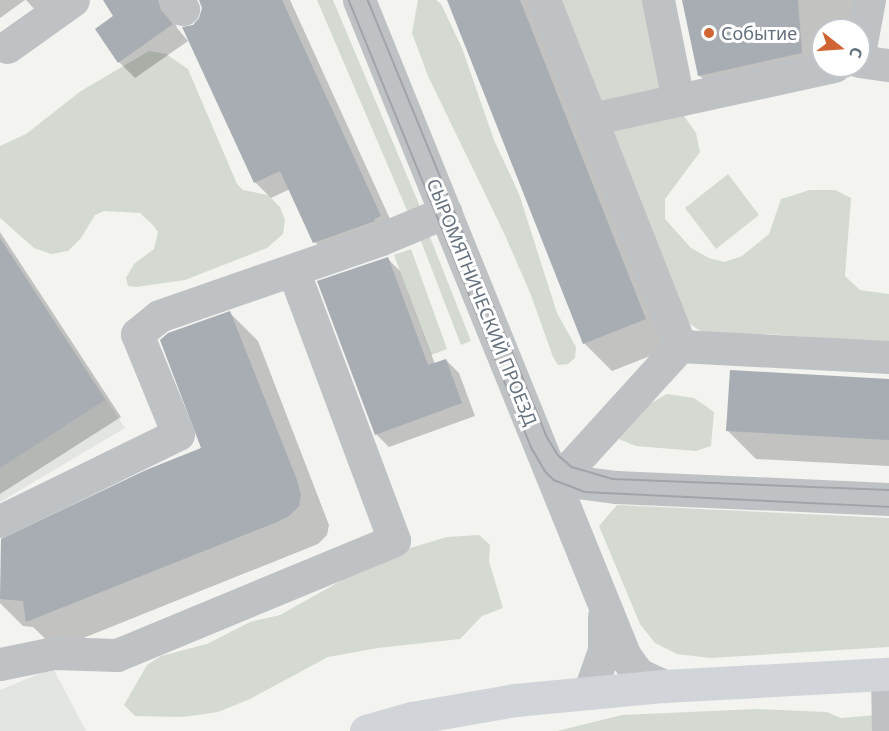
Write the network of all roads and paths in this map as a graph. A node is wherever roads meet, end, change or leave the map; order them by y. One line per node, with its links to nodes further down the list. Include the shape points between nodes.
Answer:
1 (73, 0): 7 (street)
2 (359, 0): 13 (street, СЫРОМЯТНИЧЕСКИЙ ПРОЕЗД)
3 (544, 0): 12 (street)
4 (658, 0): 11 (street)
5 (869, 0): 6 (street)
6 (866, 18)
7 (7, 47)
8 (871, 63): 9 (street)
9 (889, 65)
10 (811, 71): 11 (street)
11 (678, 100): 12 (street)
12 (591, 118): 15 (street)
13 (446, 212): 14 (street); 17 (street, СЫРОМЯТНИЧЕСКИЙ ПРОЕЗД)
14 (293, 270): 19 (street, via 159,316 137,334 178,434); 21 (street, via 375,466 394,540 117,655 53,653)
15 (680, 346): 16 (street); 17 (street)
16 (889, 357)
17 (556, 479): 18 (street, via 616,487); 20 (street, СЫРОМЯТНИЧЕСКИЙ ПРОЕЗД)
18 (889, 499)
19 (0, 521)
20 (604, 605): 23 (street, СЫРОМЯТНИЧЕСКИЙ ПРОЕЗД, via 625,656 638,674); 24 (street, СЫРОМЯТНИЧЕСКИЙ ПРОЕЗД, via 604,650)
21 (0, 664)
22 (888, 675): 23 (main road); 26 (street)
23 (664, 686): 24 (main road)
24 (589, 693): 25 (main road, via 515,700 412,718)
25 (366, 731)
26 (888, 731)

